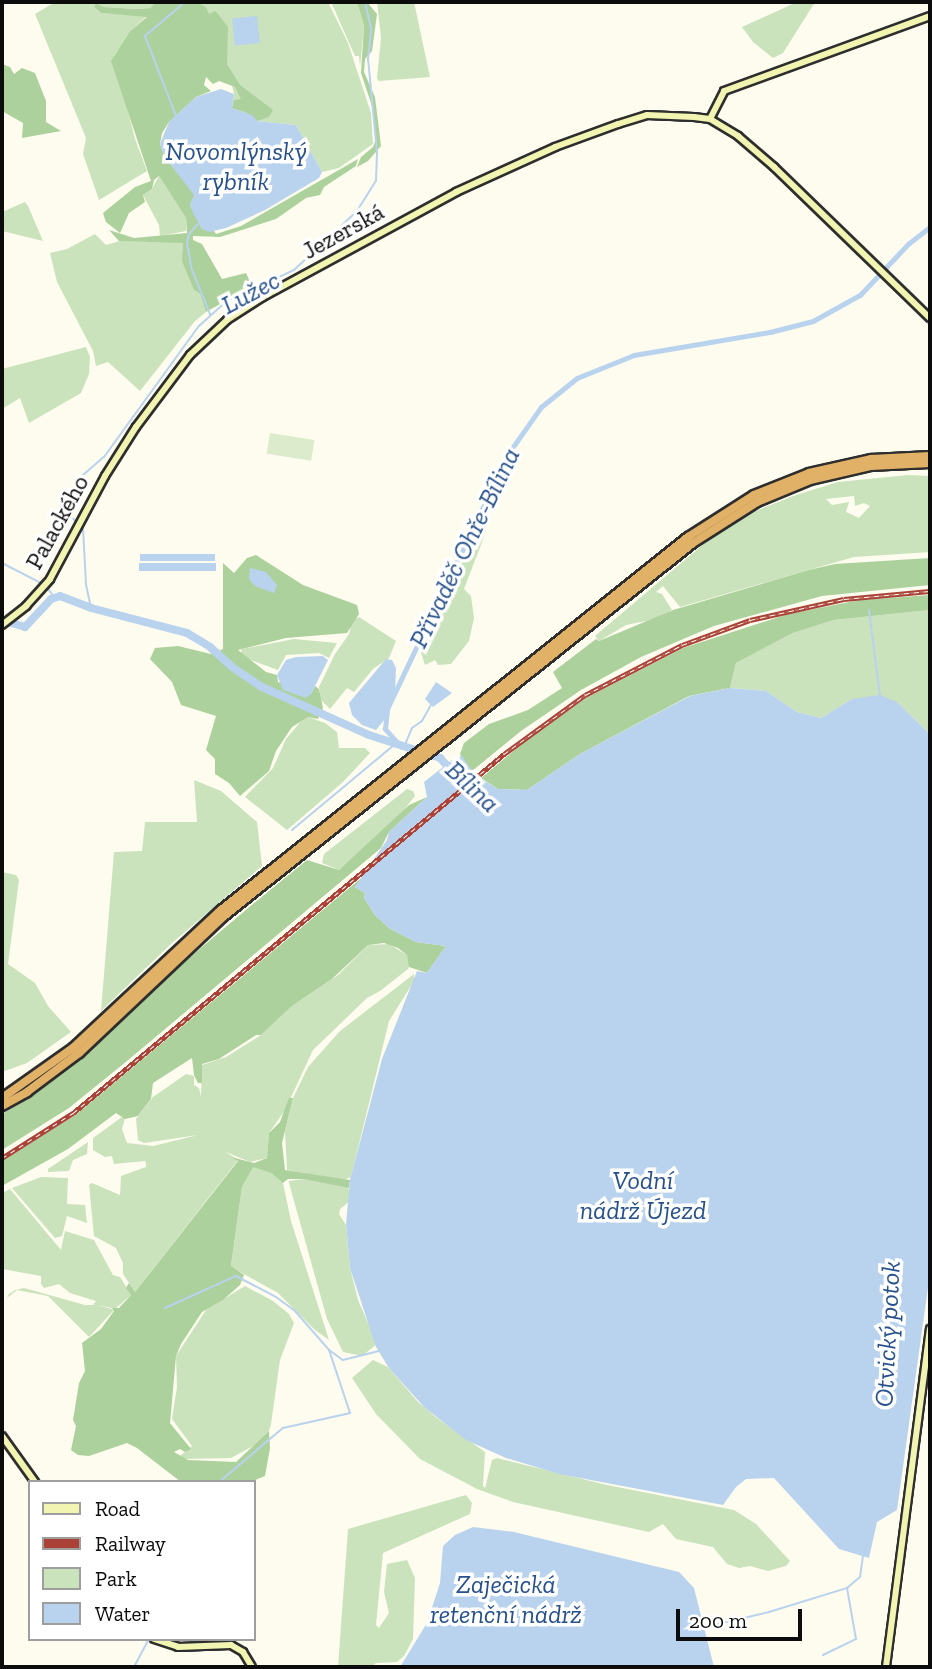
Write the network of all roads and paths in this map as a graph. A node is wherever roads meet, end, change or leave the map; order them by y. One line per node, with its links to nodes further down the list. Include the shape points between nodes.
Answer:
1 (930, 16): 2 (street, via 723,91)
2 (710, 119): 3 (street, via 760,153); 4 (street, Jezerská, via 648,115 555,147 456,192 227,320 190,355)
3 (930, 316)
4 (136, 428): 7 (street, Palackého, via 44,585)
5 (930, 456): 8 (highway, via 843,464 777,485 688,537 195,931 74,1047)
6 (930, 463): 9 (highway, via 844,471 779,492 736,513 682,551 224,916 79,1053)
7 (2, 625)
8 (2, 1098)
9 (2, 1106)
10 (930, 1329): 15 (street)
11 (2, 1436): 12 (street)
12 (34, 1480)
13 (160, 1641): 14 (street, via 178,1647 231,1645 243,1652)
14 (252, 1667)
15 (887, 1667)

